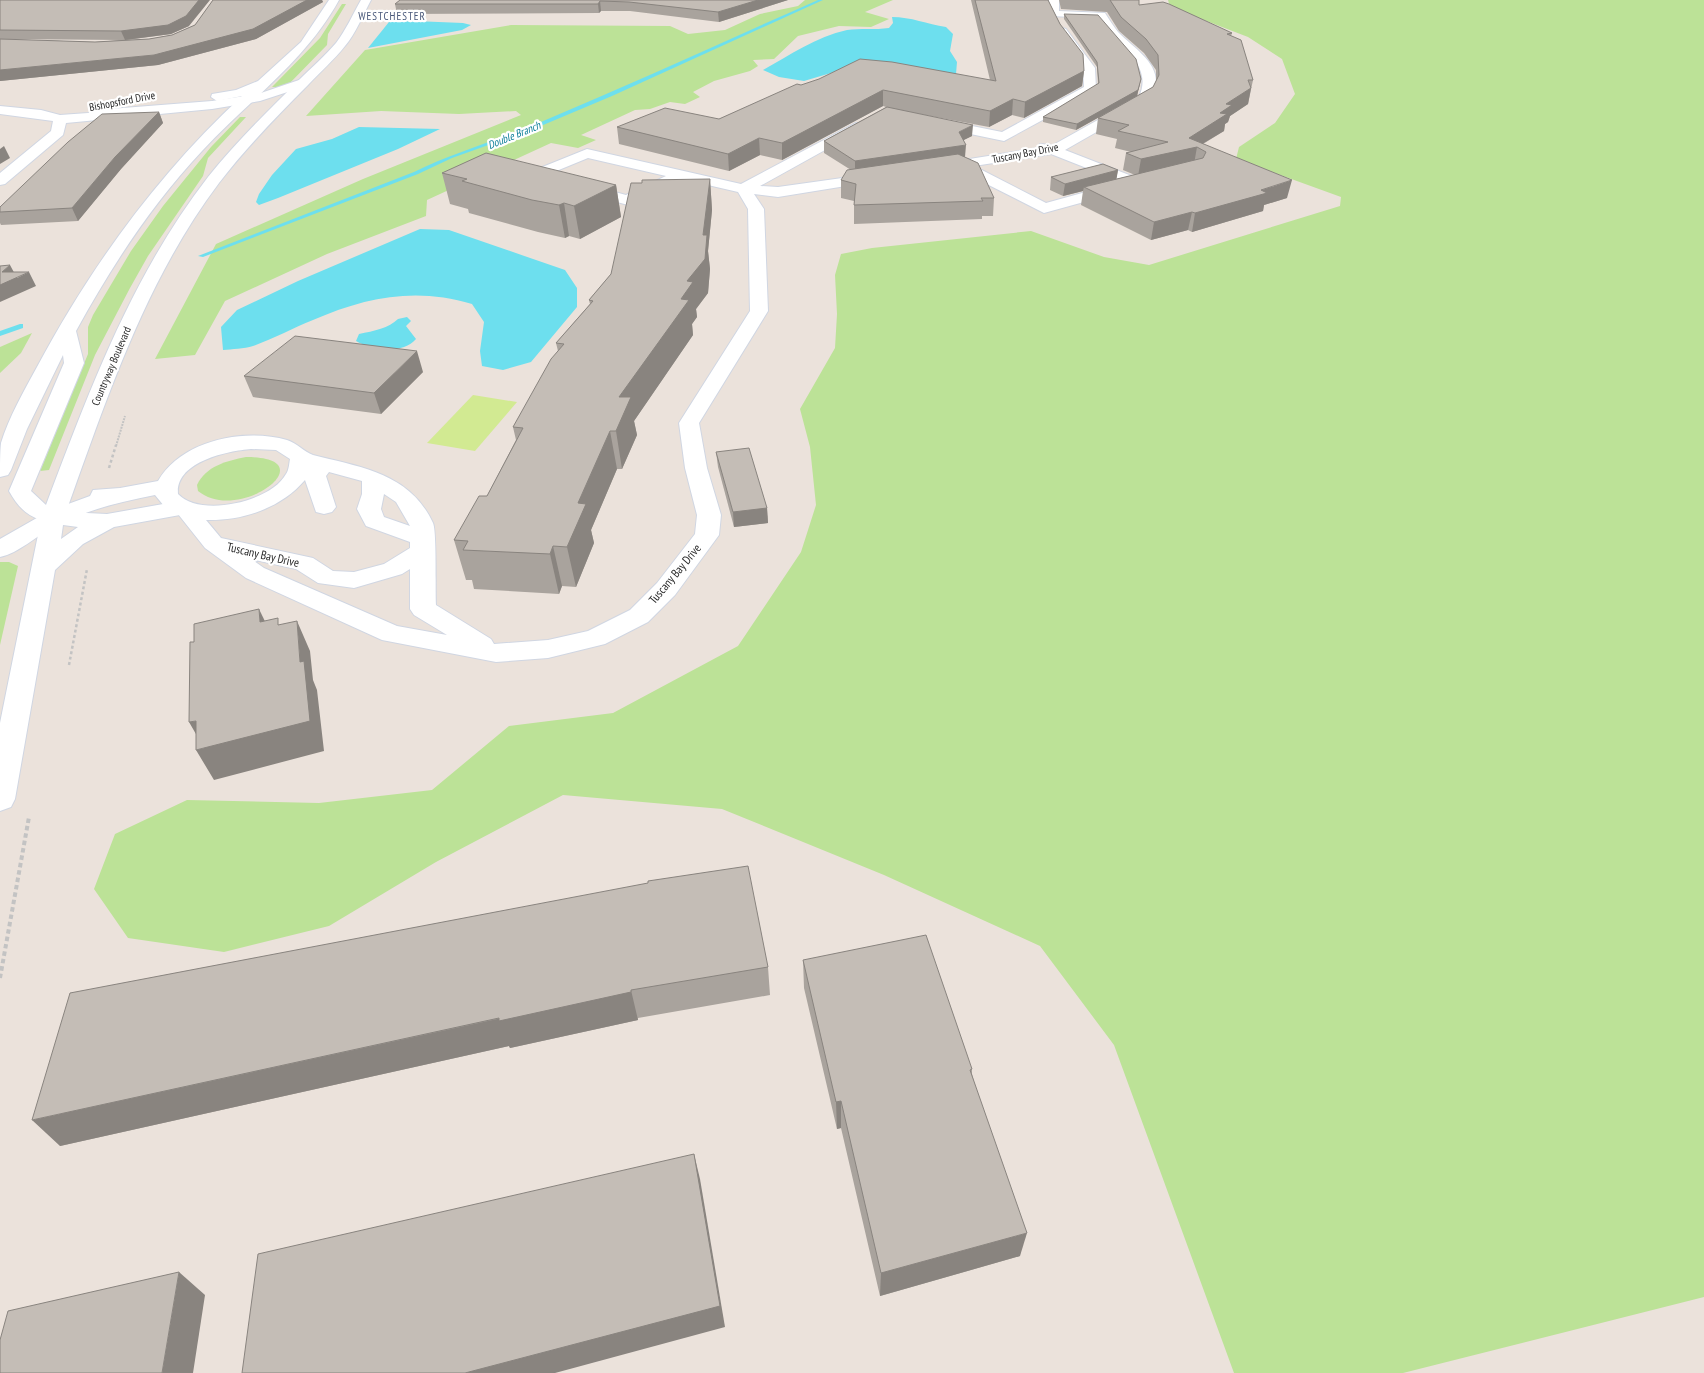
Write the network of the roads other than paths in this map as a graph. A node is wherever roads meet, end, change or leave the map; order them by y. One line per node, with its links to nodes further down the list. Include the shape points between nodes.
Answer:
1 (336, 1): 4 (street, via 305,44)
2 (367, 2): 5 (street, Countryway Boulevard, via 340,44)
3 (1053, 7): 15 (street, Tuscany Bay Drive, via 1066,37 1090,68 1090,89); 16 (street, Tuscany Bay Drive, via 1101,15 1111,31 1148,68 1150,89 1144,99)
4 (267, 81): 8 (street); 9 (street)
5 (302, 83): 8 (street, Bishopsford Drive, via 272,95); 23 (street, Countryway Boulevard, via 243,144)
6 (177, 94): 9 (street, Bishopsford Drive)
7 (133, 98): 12 (street, Bishopsford Drive, via 80,110)
8 (246, 99): 9 (street, Bishopsford Drive); 11 (street); 23 (street, via 258,110 218,157)
9 (214, 101): 11 (street, via 226,110); 12 (street, Bishopsford Drive)
10 (0, 110): 12 (street, Bishopsford Drive)
11 (228, 117): 26 (street, via 184,163 133,227)
12 (60, 119): 22 (street, via 58,132)
13 (921, 120): 15 (street, Tuscany Bay Drive)
14 (867, 121): 25 (street)
15 (1004, 137): 16 (street)
16 (1056, 149): 17 (street, Tuscany Bay Drive); 24 (street)
17 (960, 164): 18 (street, Tuscany Bay Drive); 24 (street, via 1044,208)
18 (922, 170)
19 (679, 175): 19 (street, via 628,200 535,175 587,153); 25 (street)
20 (894, 175): 25 (street, via 778,192)
21 (1156, 179): 24 (street)
22 (0, 181)
23 (213, 182): 30 (street, Countryway Boulevard, via 188,217 144,292 100,386)
24 (1137, 184)
25 (743, 190): 41 (street, Tuscany Bay Drive, via 756,208 759,311 689,423 696,468 709,515 707,536 666,589 639,616 596,638 548,649)
26 (66, 331): 28 (street); 35 (street, via 74,363 20,491 24,502)
27 (313, 466): 29 (street); 31 (street, via 293,450 279,444 242,443 221,447 185,464); 33 (street); 34 (street, via 287,488 254,505 214,513)
28 (0, 470)
29 (374, 477): 38 (street, via 404,497 422,524); 38 (street, via 369,509 374,521)
30 (67, 478): 32 (street, via 75,490 86,494); 35 (street, Countryway Boulevard)
31 (166, 486): 32 (street); 34 (street, Tuscany Bay Drive, via 172,503)
32 (120, 495): 35 (street)
33 (324, 507)
34 (183, 509): 36 (street); 37 (street, Tuscany Bay Drive)
35 (53, 516): 36 (street, via 80,521); 39 (street); 40 (street, Countryway Boulevard)
36 (108, 521): 40 (street, via 75,540)
37 (213, 543): 38 (street, Tuscany Bay Drive, via 304,563 327,578 354,580 393,569); 41 (street, Tuscany Bay Drive, via 255,573 391,634)
38 (422, 544): 41 (street, via 423,609)
39 (0, 550)
40 (44, 567): 42 (street, Countryway Boulevard)
41 (496, 653)
42 (0, 799)

